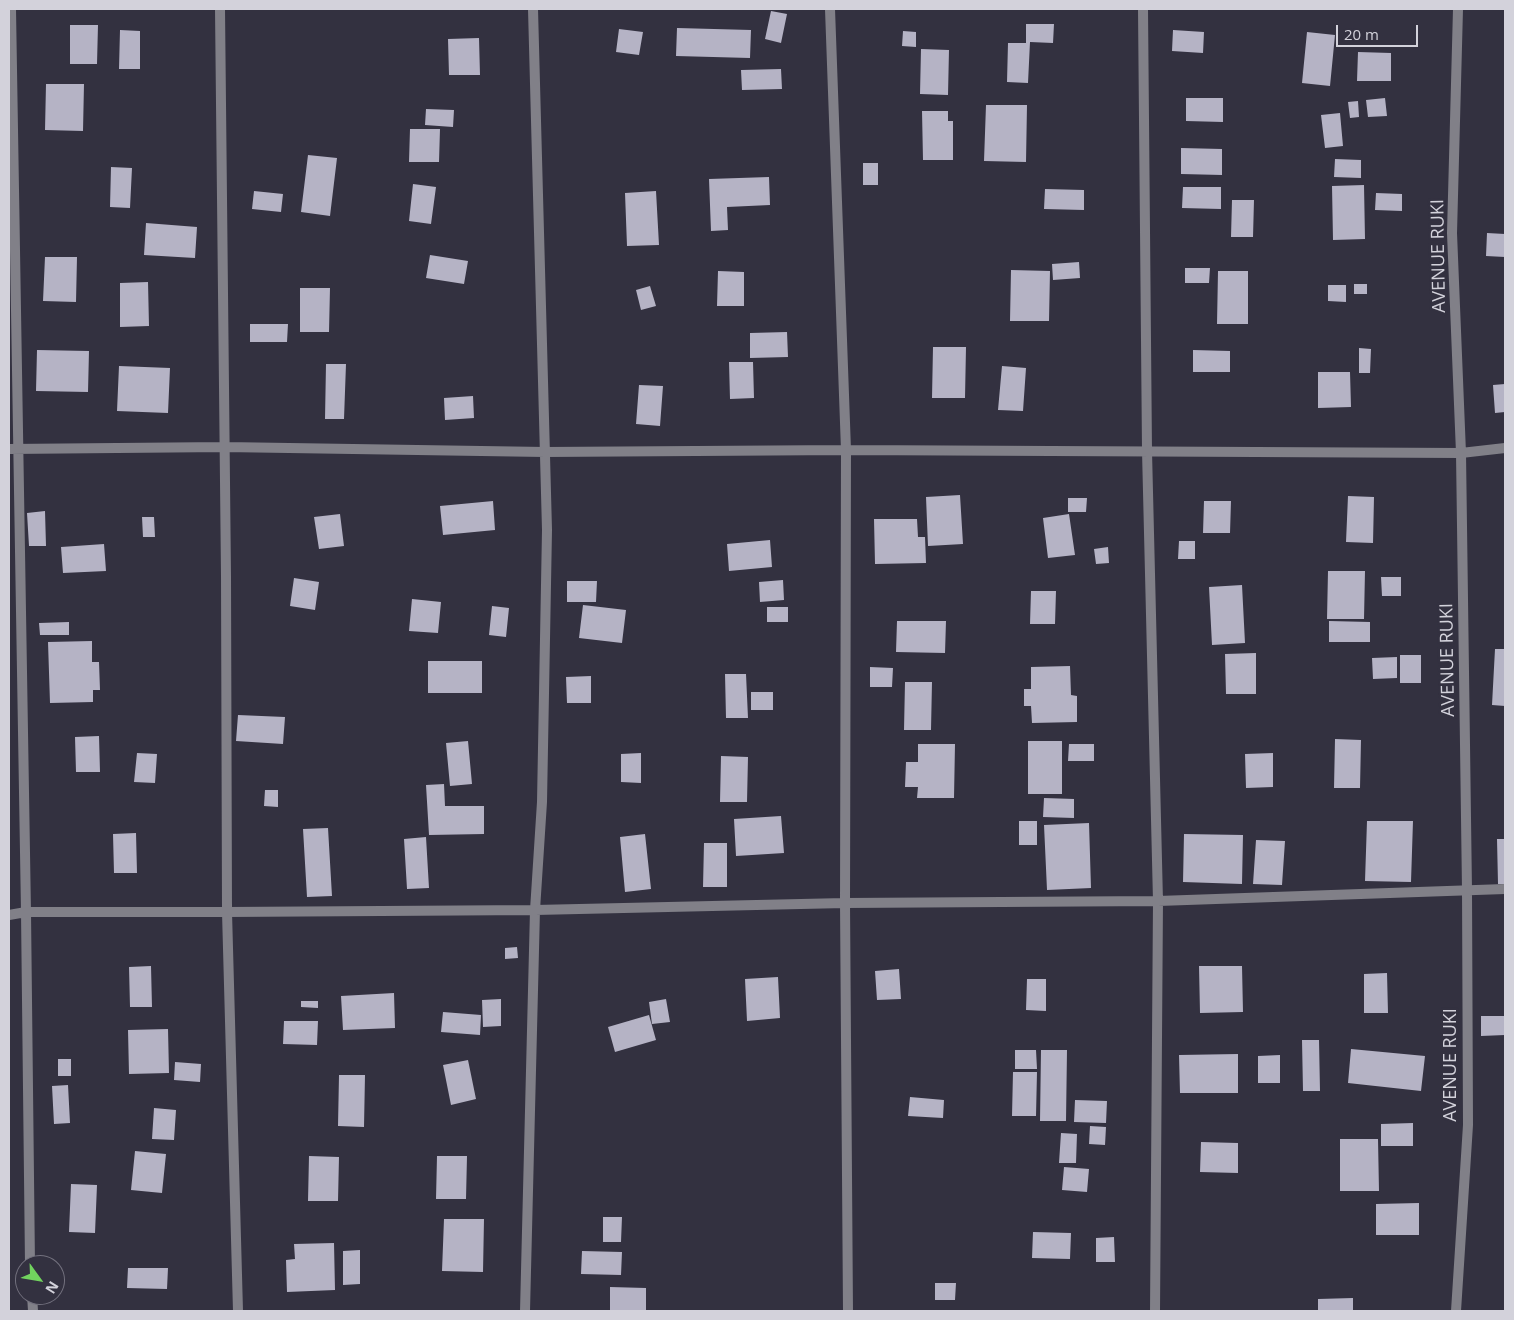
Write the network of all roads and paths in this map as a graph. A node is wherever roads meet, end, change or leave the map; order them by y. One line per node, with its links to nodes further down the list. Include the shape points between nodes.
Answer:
1 (11, 9): 9 (street)
2 (220, 9): 7 (street)
3 (533, 9): 12 (street)
4 (830, 9): 10 (street)
5 (1143, 9): 11 (street)
6 (1458, 9): 13 (street, AVENUE RUKI, via 1452,233)
7 (225, 448): 9 (street); 12 (street); 20 (street)
8 (1505, 448): 13 (street)
9 (14, 449): 19 (street)
10 (846, 450): 11 (street); 12 (street); 17 (street)
11 (1147, 451): 13 (street); 16 (street)
12 (545, 452): 18 (street, via 547,530 542,802)
13 (1461, 453): 15 (street, AVENUE RUKI)
14 (1505, 889): 15 (street)
15 (1467, 890): 16 (street); 27 (street, AVENUE RUKI, via 1468,1125)
16 (1158, 901): 17 (street); 26 (street)
17 (845, 903): 18 (street); 25 (street)
18 (534, 910): 20 (street); 24 (street)
19 (26, 912): 20 (street); 21 (street); 22 (street)
20 (227, 912): 23 (street)
21 (9, 915)
22 (30, 1255)
23 (238, 1311)
24 (525, 1311)
25 (848, 1311)
26 (1155, 1311)
27 (1456, 1311)

